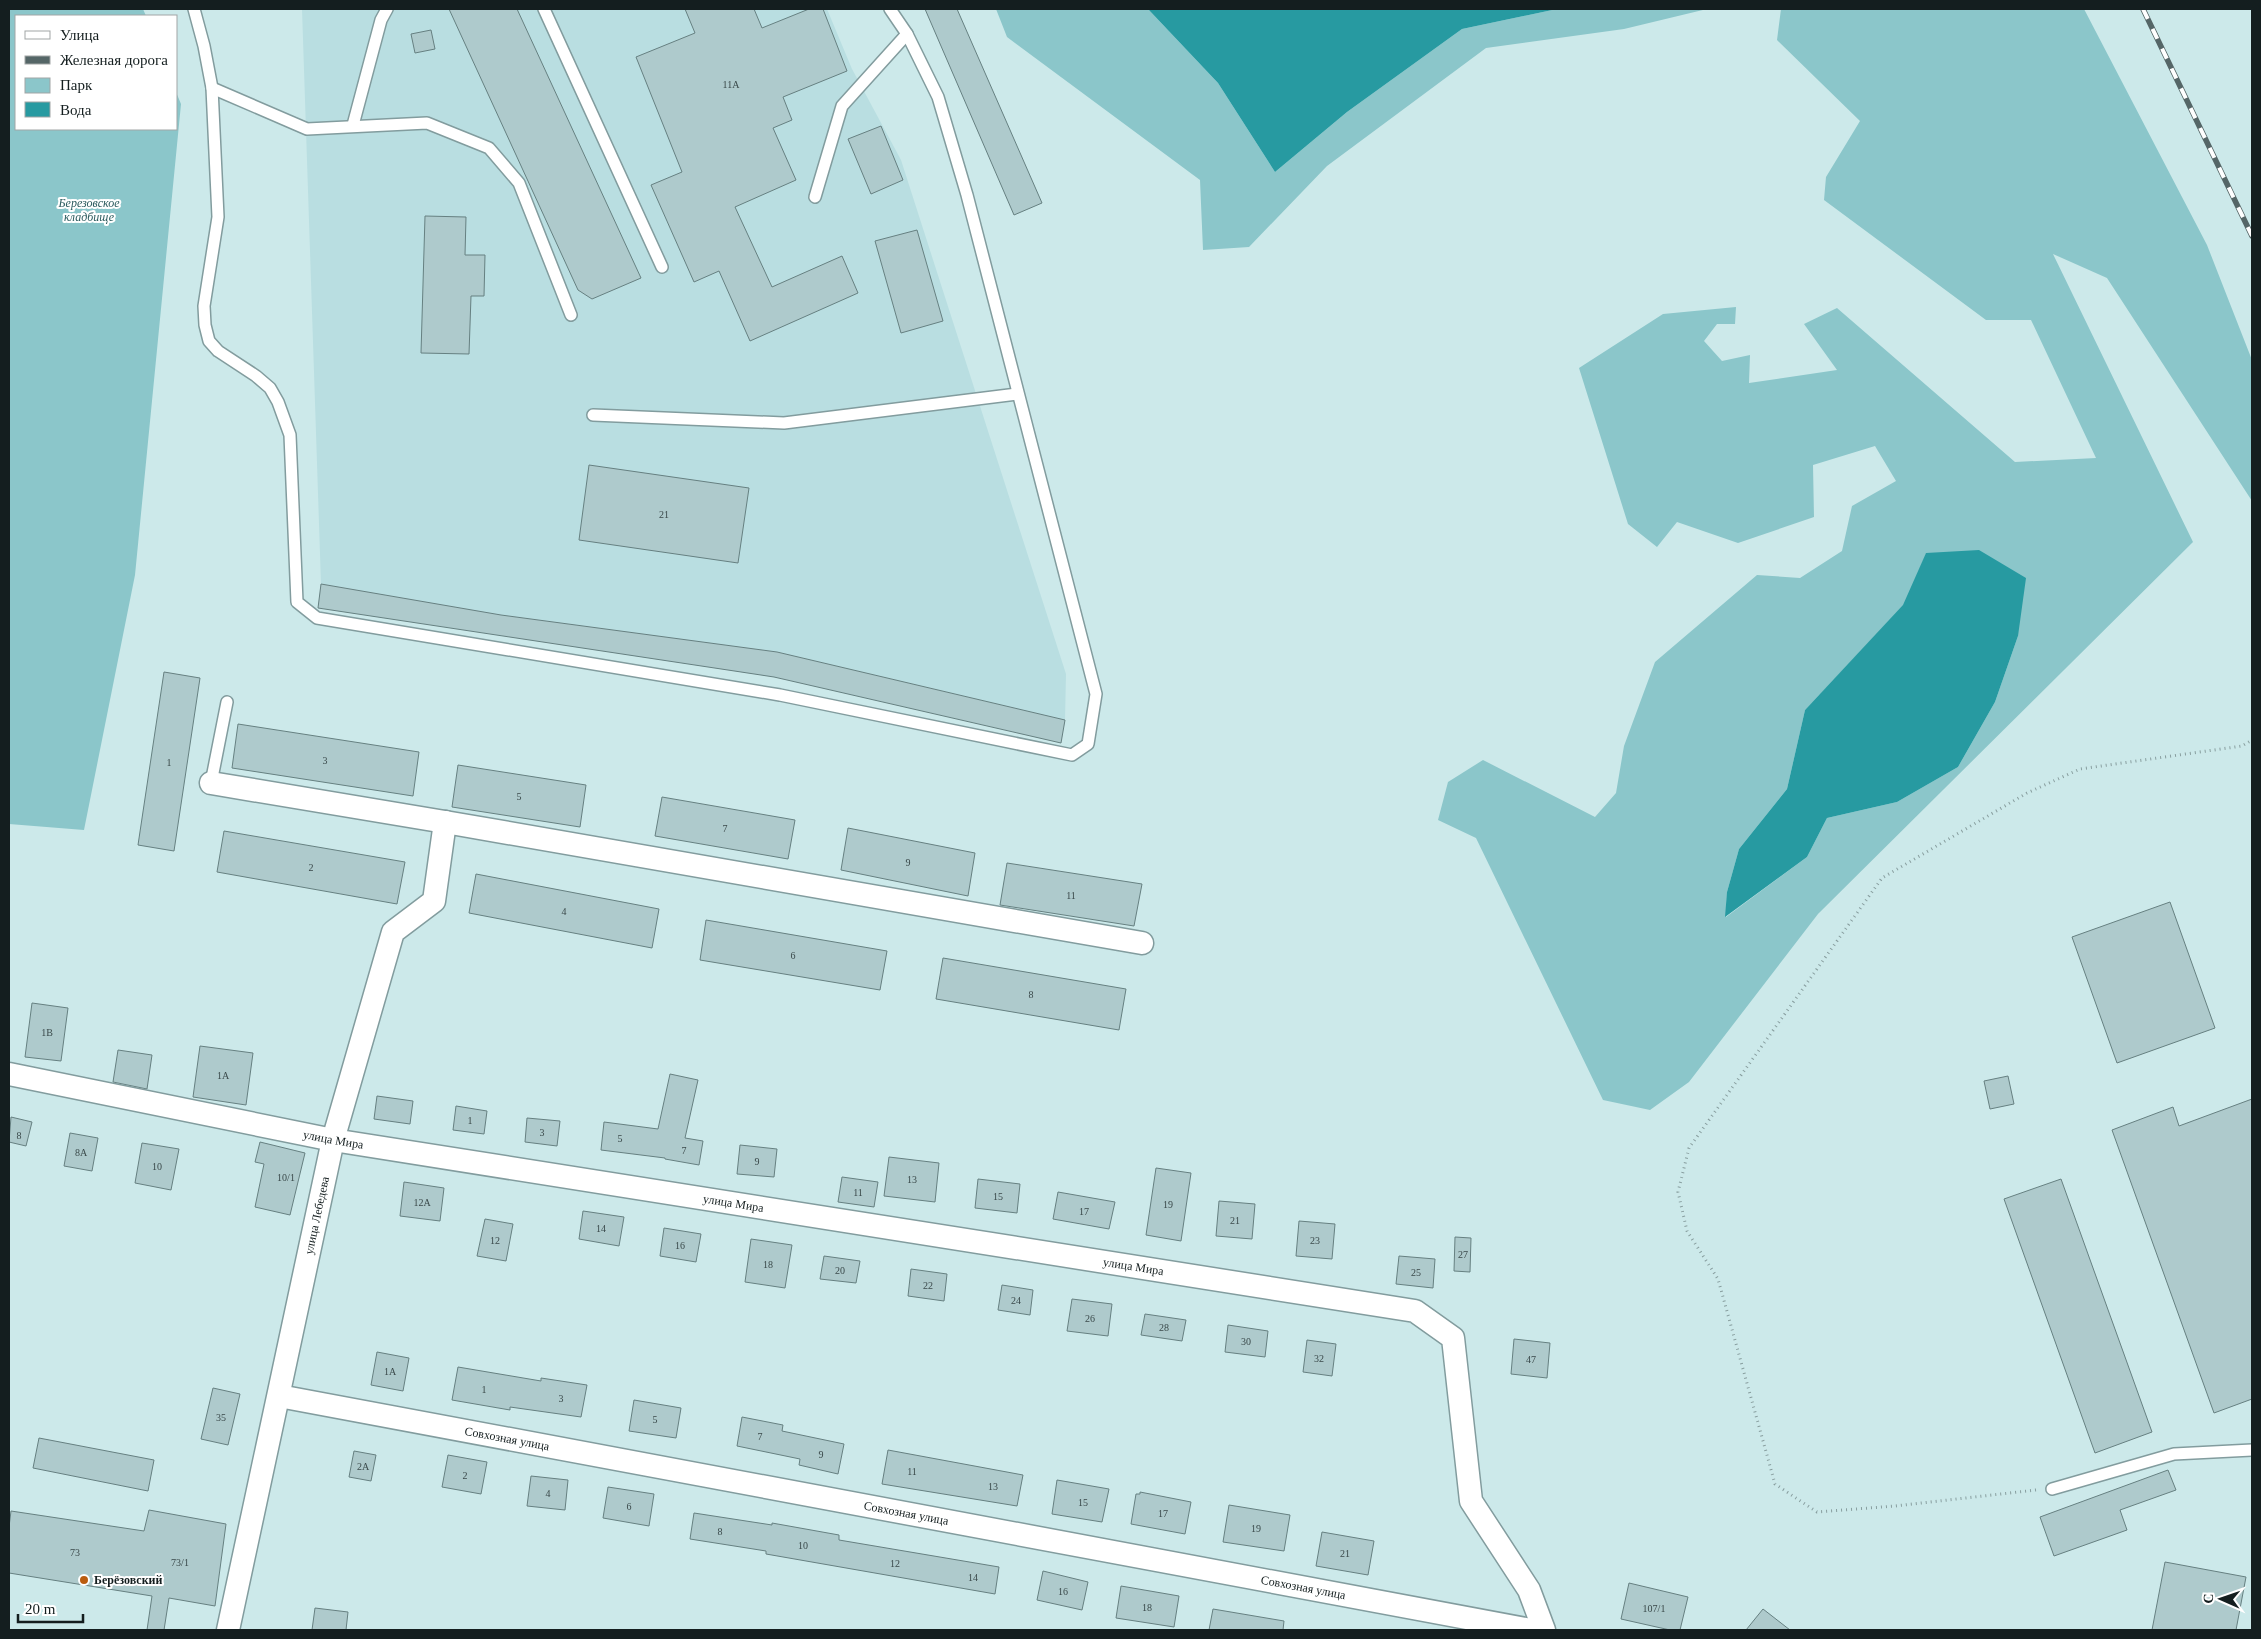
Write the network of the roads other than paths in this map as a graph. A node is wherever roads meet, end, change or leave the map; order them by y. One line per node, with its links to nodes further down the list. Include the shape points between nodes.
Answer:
1 (194, 9): 6 (lane)
2 (387, 9): 7 (lane, via 381,20)
3 (544, 9): 9 (lane)
4 (890, 9): 5 (lane)
5 (907, 34): 8 (lane, via 842,106); 11 (lane, via 938,97 967,195)
6 (212, 88): 7 (lane, via 307,129); 11 (lane, via 218,217 204,306 205,325 209,341 218,351 256,376 270,388 278,402 290,435 297,602 317,618 780,695 1072,755 1088,744 1096,694)
7 (354, 125): 10 (lane, via 427,122 489,148 519,183)
8 (815, 197)
9 (662, 267)
10 (572, 315)
11 (1017, 394): 12 (lane, via 784,423)
12 (593, 414)
13 (227, 702): 14 (lane)
14 (211, 783): 15 (street)
15 (445, 822): 16 (street); 18 (street, улица Лебедева, via 434,901 393,932)
16 (1142, 943)
17 (9, 1074): 18 (street, улица Мира)
18 (333, 1140): 19 (street, улица Лебедева); 24 (street, улица Мира, via 1415,1310 1453,1338 1471,1501 1529,1590)
19 (279, 1396): 22 (street, улица Лебедева); 23 (street, Совхозная улица)
20 (2252, 1450): 21 (lane, via 2174,1454)
21 (2052, 1488)
22 (228, 1630)
23 (1531, 1630)
24 (1544, 1630)

